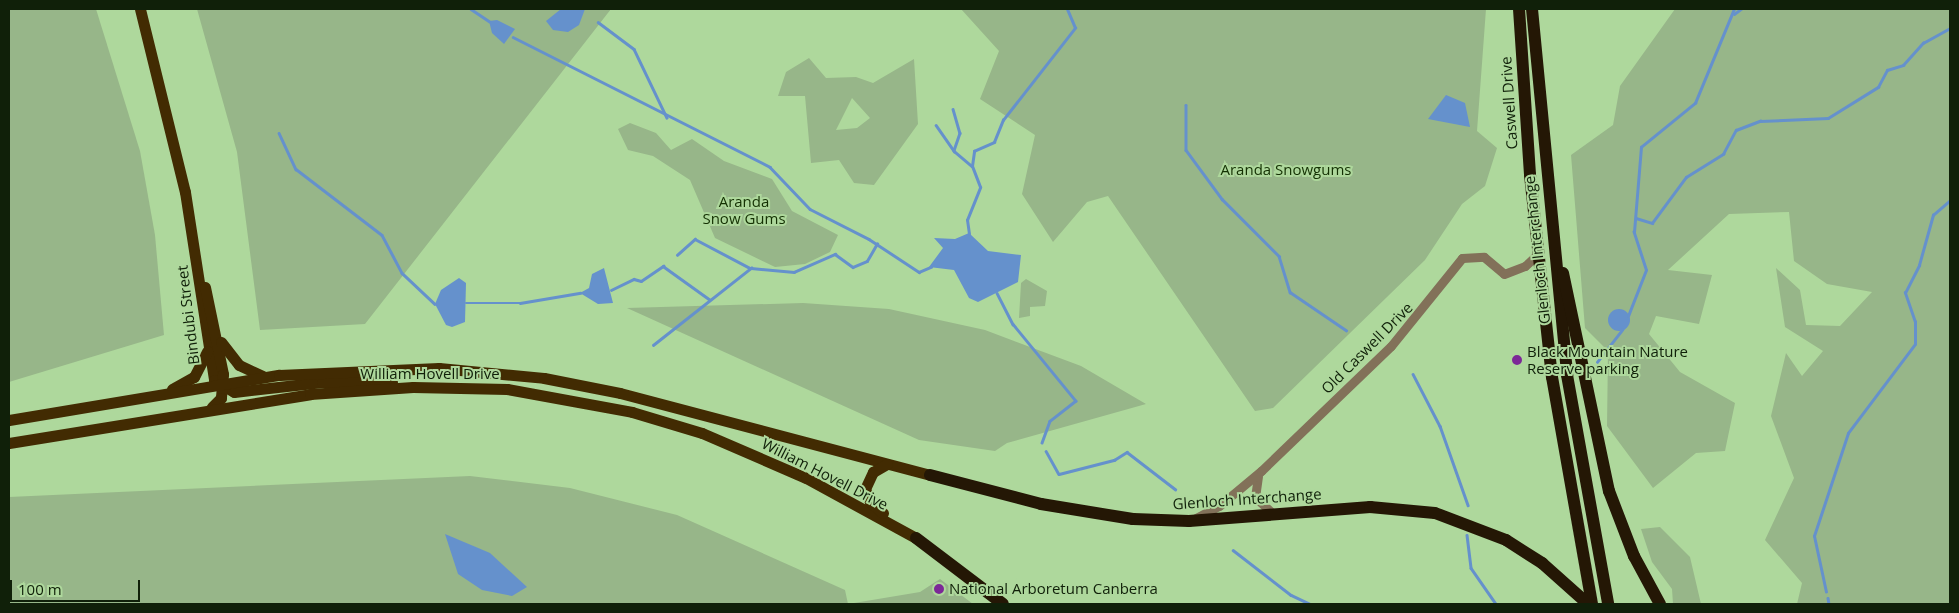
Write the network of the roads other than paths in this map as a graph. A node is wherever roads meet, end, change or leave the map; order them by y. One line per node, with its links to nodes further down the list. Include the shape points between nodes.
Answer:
1 (140, 9): 5 (main road, Bindubi Street, via 172,130)
2 (1519, 9): 6 (highway, Caswell Drive)
3 (1532, 9): 4 (highway, Glenloch Interchange)
4 (1543, 144): 24 (highway, Glenloch Interchange, via 1572,419); 25 (highway, via 1563,277 1599,454 1621,524)
5 (196, 254): 7 (main road, Bindubi Street); 8 (main road, Bindubi Street)
6 (1538, 254): 17 (street, Old Caswell Drive, via 1525,266 1504,274 1484,257 1462,258 1401,336); 23 (highway, Glenloch Interchange, via 1558,417)
7 (215, 322): 9 (main road, via 229,356 250,373); 10 (main road, Bindubi Street, via 223,374)
8 (207, 351): 10 (main road, Bindubi Street, via 211,374); 12 (main road, via 194,377)
9 (266, 376): 10 (main road, William Hovell Drive); 16 (main road, William Hovell Drive, via 408,367 537,377 620,394)
10 (220, 385): 11 (main road, via 234,392 360,380); 12 (main road, William Hovell Drive); 13 (main road, via 221,398)
11 (413, 387): 13 (main road, William Hovell Drive, via 350,389); 21 (main road, William Hovell Drive, via 482,387 554,396 702,433 806,478)
12 (164, 394): 14 (main road, William Hovell Drive)
13 (212, 407): 15 (main road, William Hovell Drive)
14 (9, 420)
15 (9, 443)
16 (887, 464): 18 (main road, Glenloch Interchange); 21 (main road, via 871,474 866,495)
17 (1261, 471): 19 (street, via 1254,484 1255,497 1265,511); 20 (street, Old Caswell Drive, via 1219,506)
18 (930, 475): 20 (highway, Glenloch Interchange, via 1104,516)
19 (1278, 514): 20 (highway, Glenloch Interchange); 23 (highway, Glenloch Interchange, via 1387,506 1450,517 1517,546)
20 (1189, 521)
21 (916, 538): 22 (highway)
22 (1003, 604)
23 (1590, 604)
24 (1608, 604)
25 (1660, 604)

